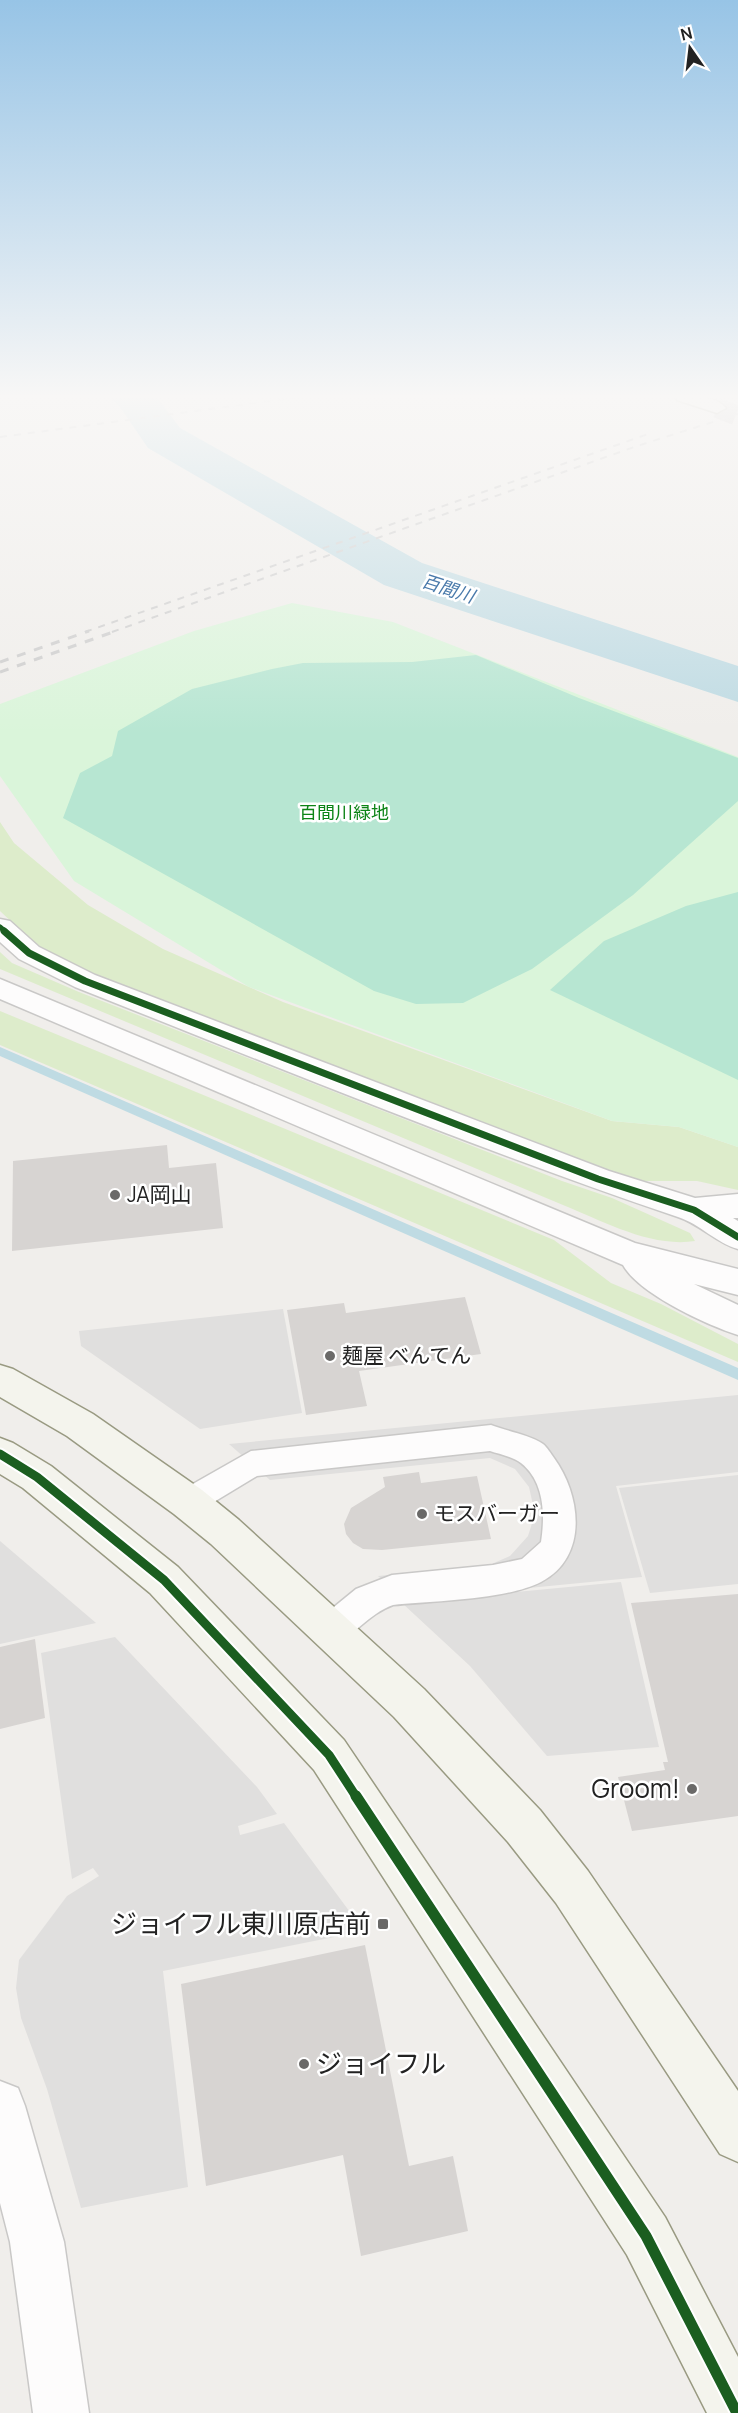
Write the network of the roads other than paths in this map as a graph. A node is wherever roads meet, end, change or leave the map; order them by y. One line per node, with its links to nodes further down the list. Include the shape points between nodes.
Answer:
1 (0, 927): 4 (street, via 29,953 86,981 598,1179)
2 (0, 988): 6 (street)
3 (738, 1206): 4 (street)
4 (694, 1210): 5 (street)
5 (738, 1237)
6 (627, 1254): 7 (street); 8 (street, via 666,1285)
7 (738, 1282)
8 (738, 1321)
9 (0, 1379): 11 (street, via 80,1425)
10 (0, 1454): 16 (street, via 37,1477 164,1580 329,1755 646,2236)
11 (188, 1502): 12 (street); 12 (lane, via 251,1464 491,1437 532,1453 552,1480 561,1516 556,1549 531,1571 493,1580 392,1590 368,1599)
12 (330, 1631): 14 (street, via 409,1703 524,1826 572,1887)
13 (0, 2106): 15 (street, via 37,2242)
14 (738, 2136)
15 (61, 2413)
16 (737, 2413)

